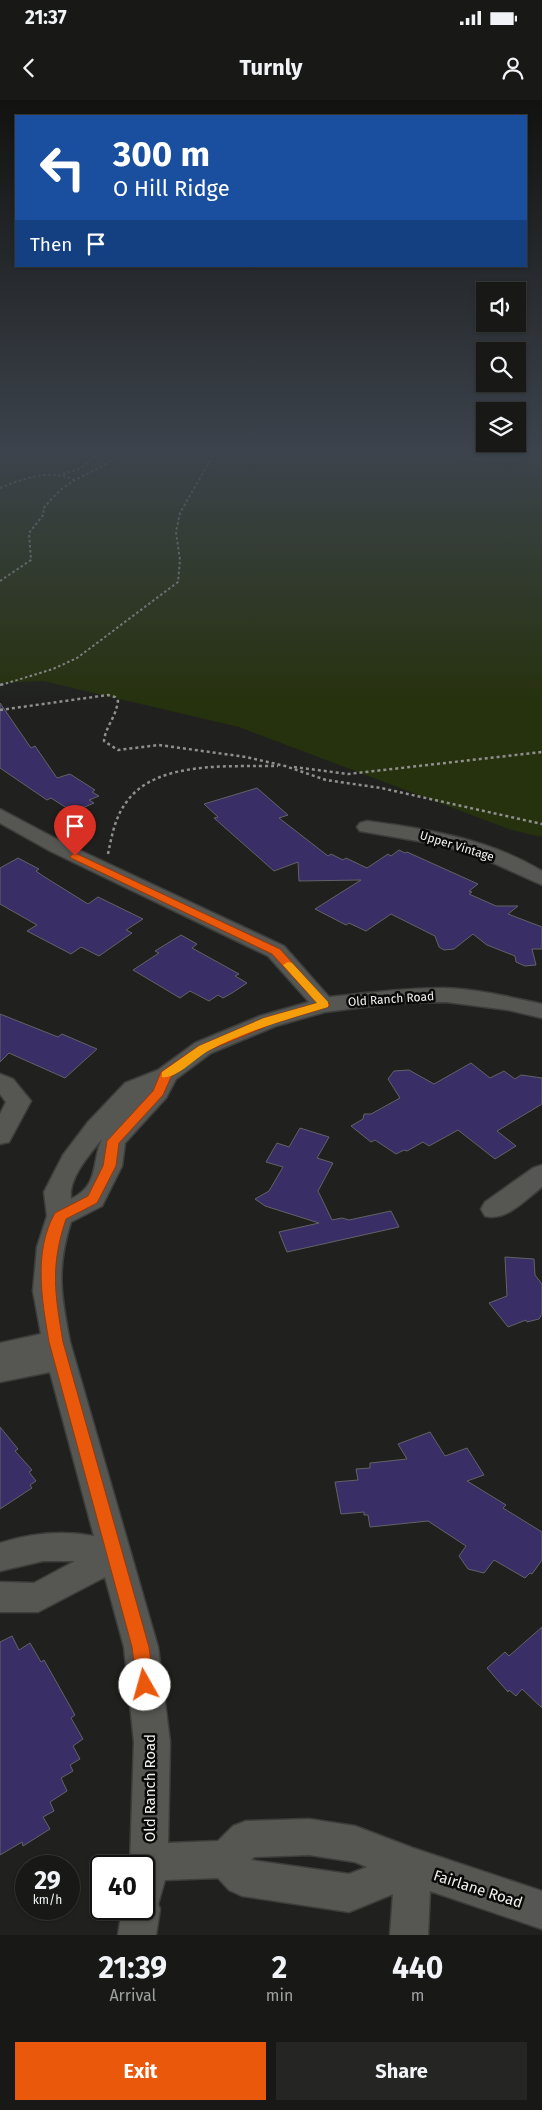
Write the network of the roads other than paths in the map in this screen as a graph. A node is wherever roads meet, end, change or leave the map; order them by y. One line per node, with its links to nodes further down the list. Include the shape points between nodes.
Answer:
1 (0, 815): 4 (street, via 57,847 276,951)
2 (367, 827): 3 (street, Upper Vintage, via 421,834 468,847 524,867)
3 (542, 879)
4 (324, 1005): 5 (street, Old Ranch Road, via 397,996 446,995); 6 (street, Old Ranch Road, via 268,1021 203,1048)
5 (542, 1011)
6 (166, 1075): 11 (street, Old Ranch Road, via 158,1092 113,1141 109,1166 93,1199); 11 (street, Old Ranch Road, via 133,1090 72,1161 57,1192)
7 (0, 1082): 8 (street, via 19,1101)
8 (0, 1136)
9 (542, 1174): 10 (street)
10 (494, 1209)
11 (60, 1216): 12 (street, Old Ranch Road, via 50,1247 47,1291)
12 (58, 1350): 13 (street); 14 (street); 15 (street, Old Ranch Road)
13 (0, 1354)
14 (0, 1372)
15 (114, 1554): 16 (street, via 82,1546 58,1546 32,1548); 17 (street, via 38,1597); 18 (street, Old Ranch Road, via 141,1647 152,1742)
16 (0, 1557)
17 (0, 1597)
18 (147, 1855)
19 (226, 1859): 20 (street, Fairlane Road, via 246,1839 309,1837 355,1844); 20 (street, via 242,1877 348,1893); 21 (street)
20 (413, 1868): 22 (street, Fairlane Road); 25 (street)
21 (155, 1875)
22 (542, 1910)
23 (139, 1920): 24 (street)
24 (136, 1935)
25 (409, 1935)

